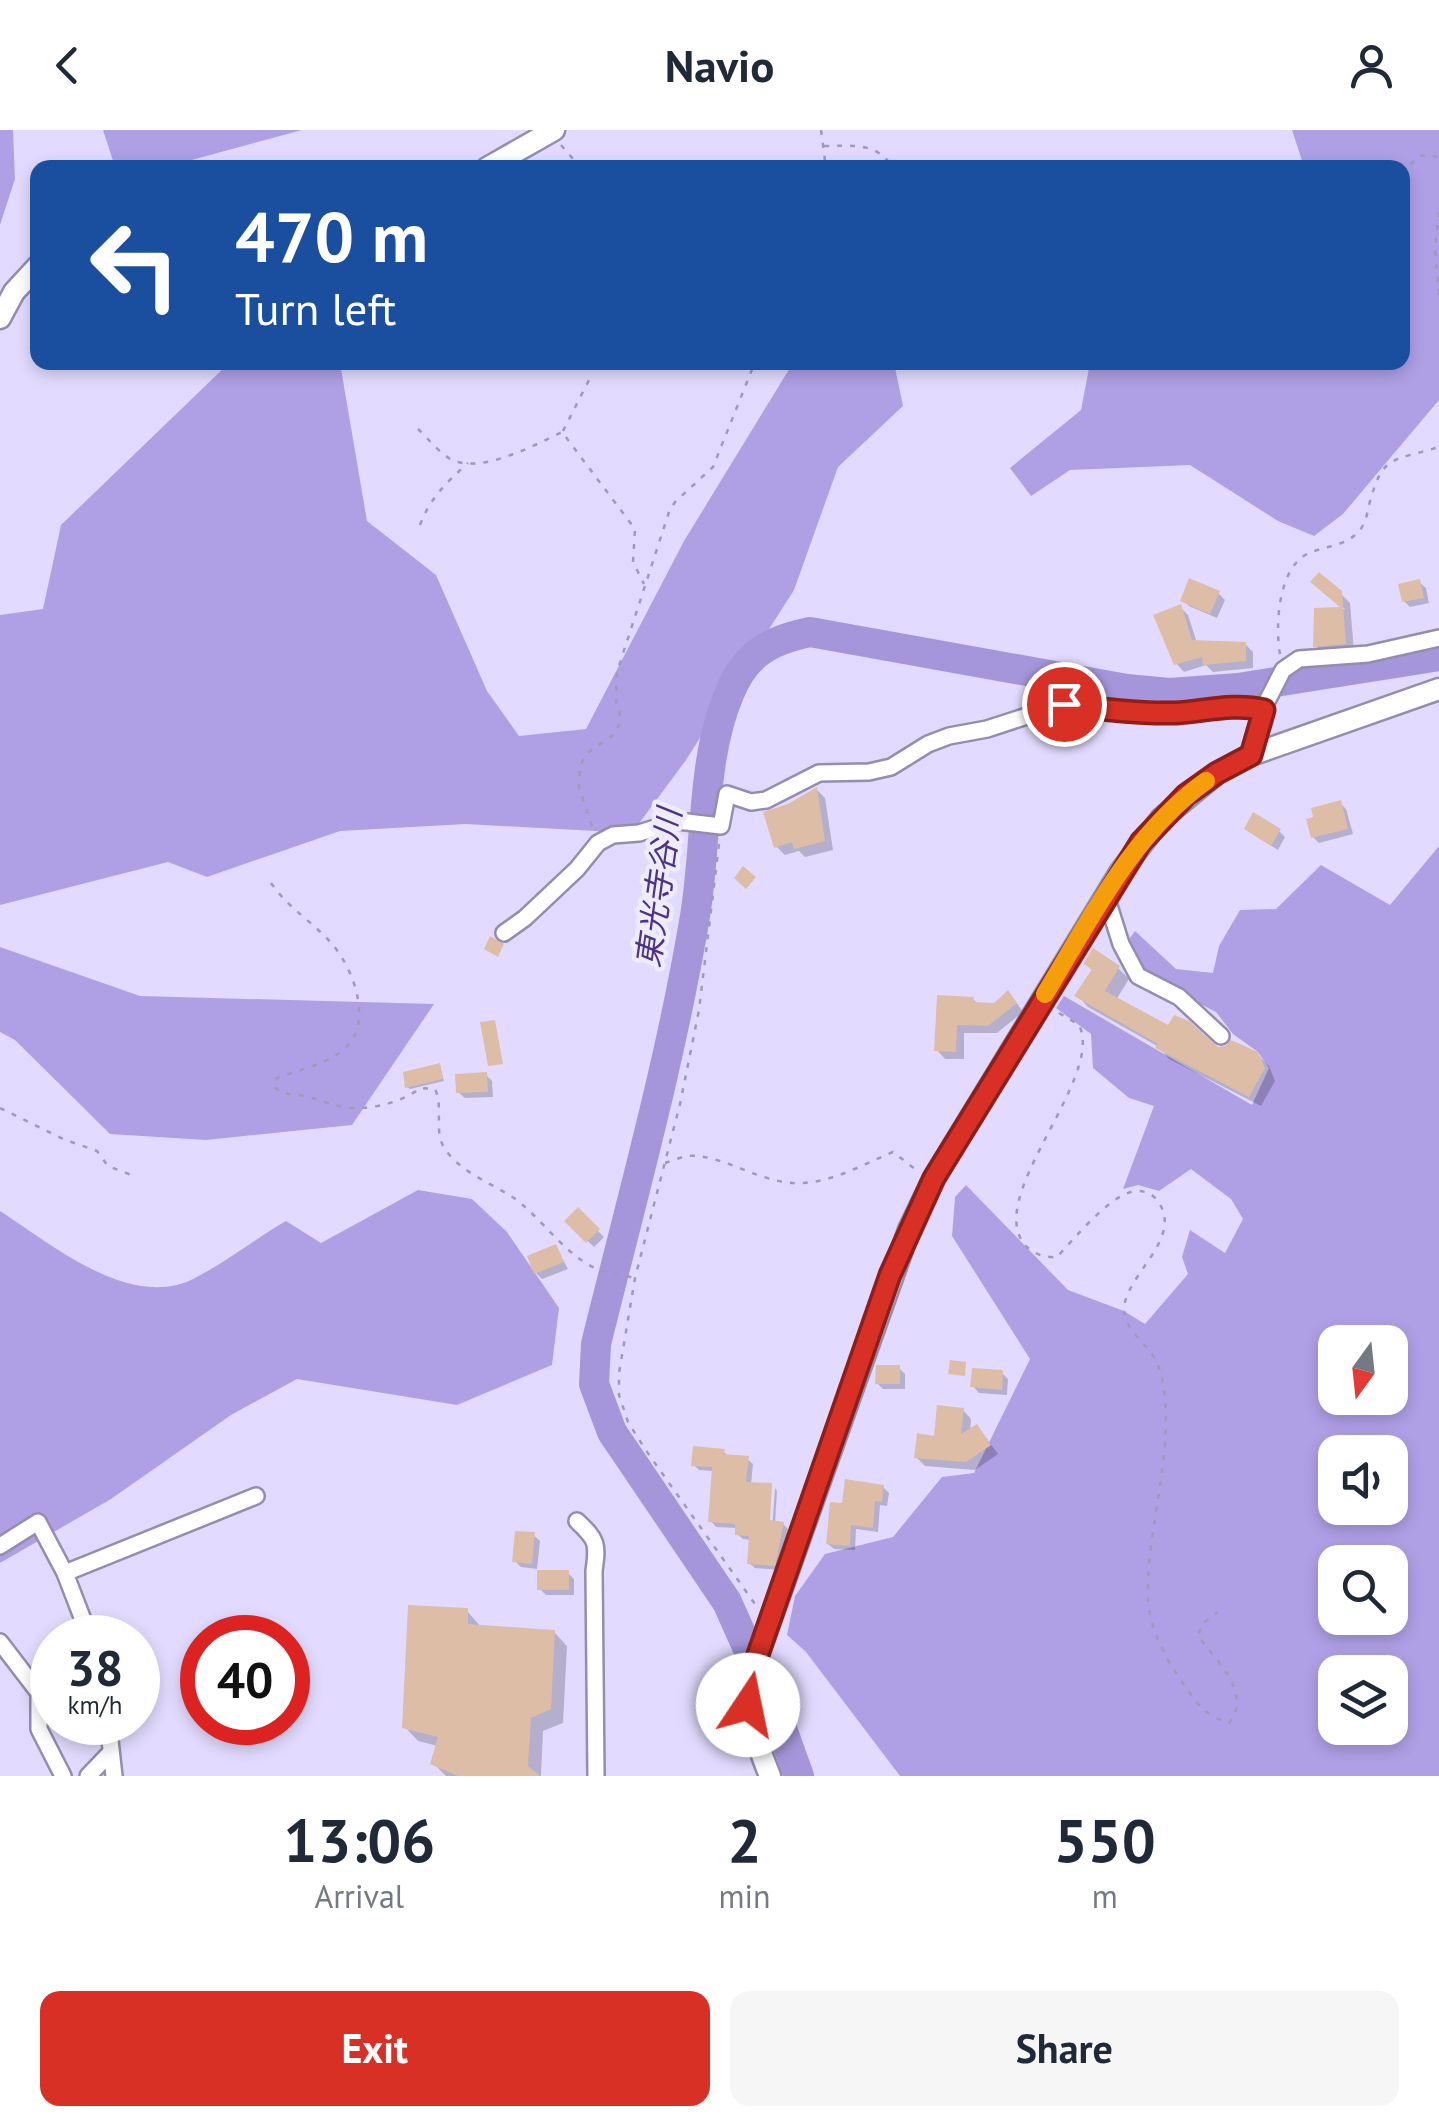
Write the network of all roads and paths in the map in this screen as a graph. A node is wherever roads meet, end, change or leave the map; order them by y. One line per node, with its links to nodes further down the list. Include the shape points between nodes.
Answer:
1 (821, 130): 3 (path)
2 (552, 132): 5 (street); 6 (path)
3 (824, 146): 7 (path); 8 (path, via 864,146)
4 (1439, 158): 9 (path, via 1418,156)
5 (501, 160)
6 (574, 160)
7 (825, 160)
8 (885, 160)
9 (1410, 165)
10 (1439, 212): 12 (path)
11 (30, 275): 13 (street)
12 (1439, 298)
13 (0, 318)
14 (752, 370): 21 (path, via 712,467 670,512)
15 (589, 380): 17 (path)
16 (418, 429): 19 (path, via 451,460)
17 (562, 432): 19 (path, via 497,460); 21 (path, via 636,529 632,562)
18 (1439, 447): 23 (path, via 1378,471 1357,534 1297,562 1278,603)
19 (470, 462): 20 (path, via 428,504)
20 (420, 525)
21 (645, 586): 28 (path, via 617,672 621,719 580,766 578,787)
22 (1439, 638): 23 (street, via 1368,654 1299,659)
23 (1283, 670): 25 (street)
24 (1439, 688): 26 (street)
25 (1265, 706): 26 (street); 27 (street, via 1176,713 1064,704 949,736 890,767 820,773 766,800 727,794)
26 (1251, 755): 30 (street, via 1217,773 1161,819)
27 (721, 826): 28 (street, via 678,821); 35 (path, via 699,1010)
28 (598, 843): 31 (street)
29 (271, 883): 38 (path, via 345,961 358,1004 353,1040 345,1049 277,1078 274,1086 346,1108 372,1108 420,1088 436,1089 442,1146 458,1164 517,1200 576,1257)
30 (1106, 896): 32 (street); 33 (street, via 1138,976 1180,997)
31 (504, 933)
32 (1039, 1005): 37 (street); 43 (path, via 1079,1025 1084,1046 1018,1201 1016,1228 1032,1252 1050,1258 1120,1194 1152,1194 1161,1205 1163,1234 1124,1312 1156,1361 1164,1392 1148,1597 1158,1639 1182,1682 1210,1718 1229,1723 1239,1699 1198,1636)
33 (1222, 1036)
34 (0, 1108): 36 (path, via 98,1151 108,1166)
35 (665, 1163): 37 (path, via 702,1157 801,1183 893,1152); 38 (path)
36 (134, 1176)
37 (932, 1183): 45 (street, via 890,1275)
38 (635, 1278): 45 (path, via 619,1373 628,1422)
39 (256, 1496): 42 (street)
40 (577, 1521): 52 (street, via 595,1538 597,1551)
41 (0, 1546): 42 (street, via 38,1522)
42 (64, 1573): 44 (street)
43 (1218, 1612)
44 (81, 1615)
45 (768, 1626): 53 (street, via 749,1680 748,1705)
46 (0, 1642): 49 (street, via 39,1693 39,1729)
47 (110, 1745): 48 (street)
48 (111, 1752): 50 (street); 51 (street)
49 (62, 1776)
50 (88, 1776)
51 (114, 1776)
52 (596, 1776)
53 (770, 1776)

